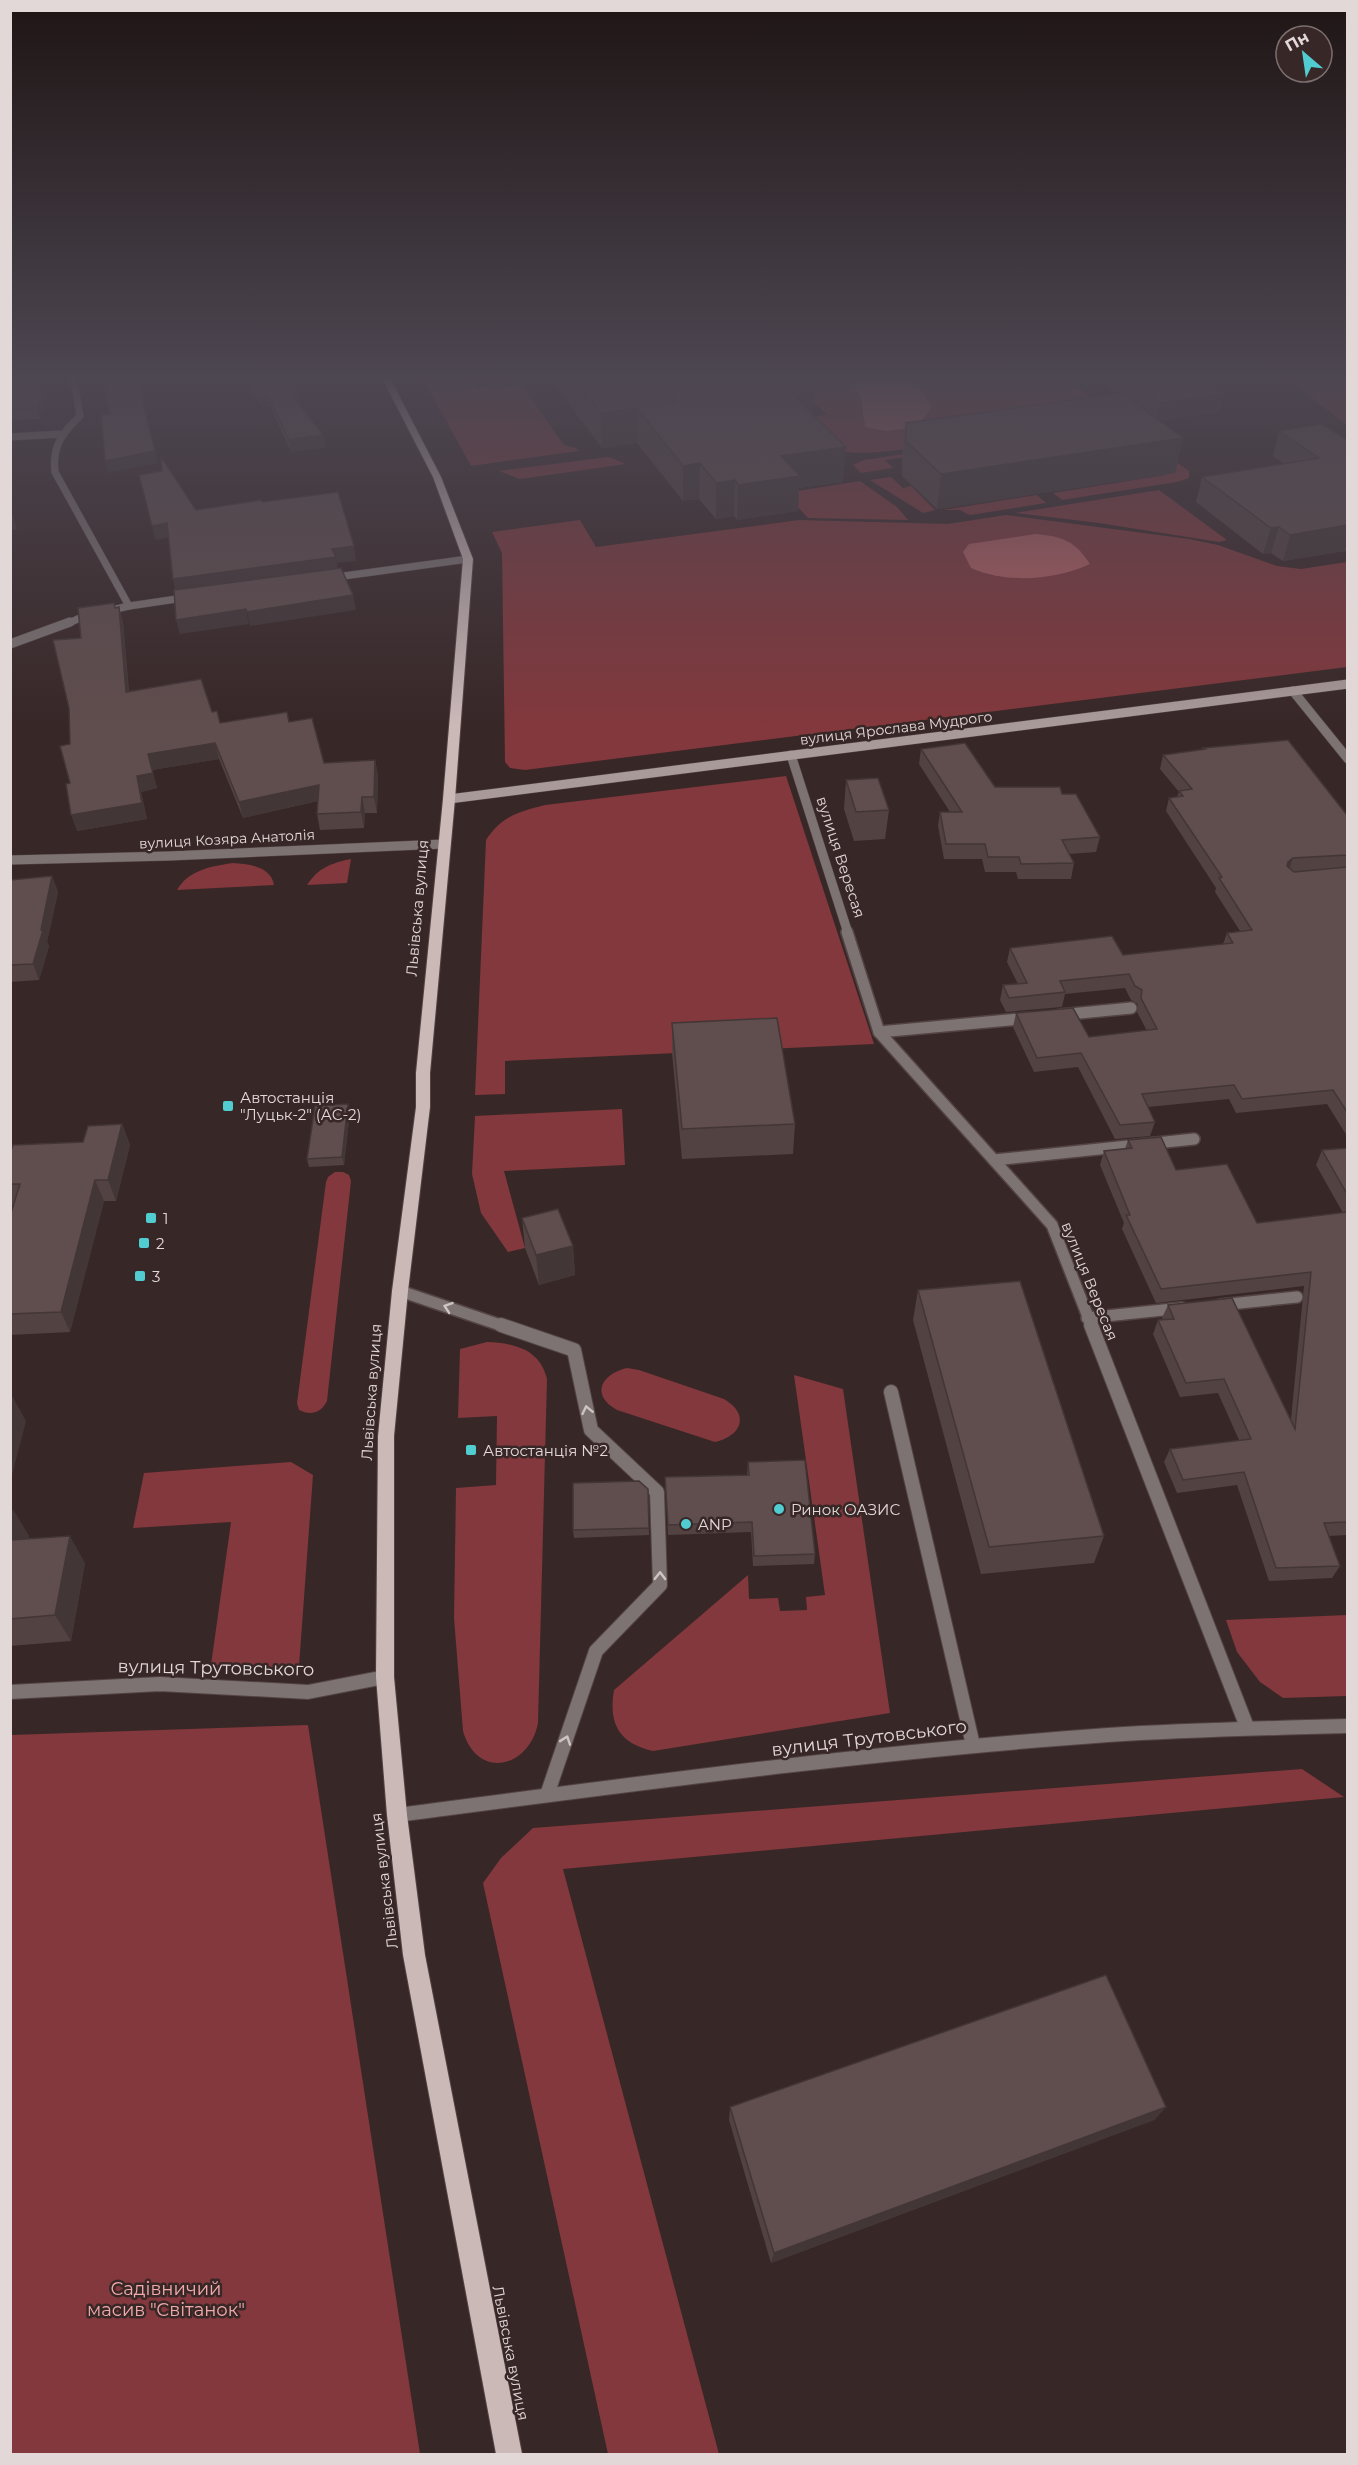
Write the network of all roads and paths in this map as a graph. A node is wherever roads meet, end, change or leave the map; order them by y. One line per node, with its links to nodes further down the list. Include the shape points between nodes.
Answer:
1 (68, 495): 6 (street)
2 (444, 495): 3 (main road, Львівська вулиця)
3 (468, 559): 4 (street); 12 (main road, Львівська вулиця)
4 (325, 578)
5 (198, 596): 6 (street)
6 (129, 606): 7 (street, via 82,617)
7 (10, 644)
8 (1347, 684): 9 (main road, вулиця Ярослава Мудрого)
9 (1293, 691): 10 (main road, вулиця Ярослава Мудрого); 11 (street)
10 (791, 755): 12 (main road, вулиця Ярослава Мудрого); 16 (street, вулиця Вересая)
11 (1347, 759)
12 (449, 799): 13 (main road, Львівська вулиця)
13 (444, 844): 14 (street, вулиця Козяра Анатолія); 19 (main road, Львівська вулиця, via 423,1107)
14 (10, 860)
15 (1131, 1008): 16 (street)
16 (879, 1032): 18 (street, вулиця Вересая)
17 (1194, 1139): 18 (street)
18 (994, 1160): 21 (street, вулиця Вересая, via 1052,1225)
19 (400, 1291): 23 (main road, Львівська вулиця, via 386,1436); 28 (street, one-way to 19, via 596,1651 660,1585 657,1492 591,1430 574,1350)
20 (1297, 1297): 21 (street)
21 (1087, 1318): 26 (street, вулиця Вересая)
22 (891, 1392): 27 (street)
23 (385, 1677): 24 (street, вулиця Трутовського, via 308,1692 160,1684); 29 (main road, Львівська вулиця)
24 (10, 1692)
25 (1347, 1726): 26 (street, вулиця Трутовського)
26 (1247, 1727): 27 (street, вулиця Трутовського)
27 (973, 1745): 28 (street, вулиця Трутовського)
28 (547, 1795): 29 (street, вулиця Трутовського)
29 (397, 1815): 30 (main road, Львівська вулиця, via 414,1955)
30 (509, 2454)

